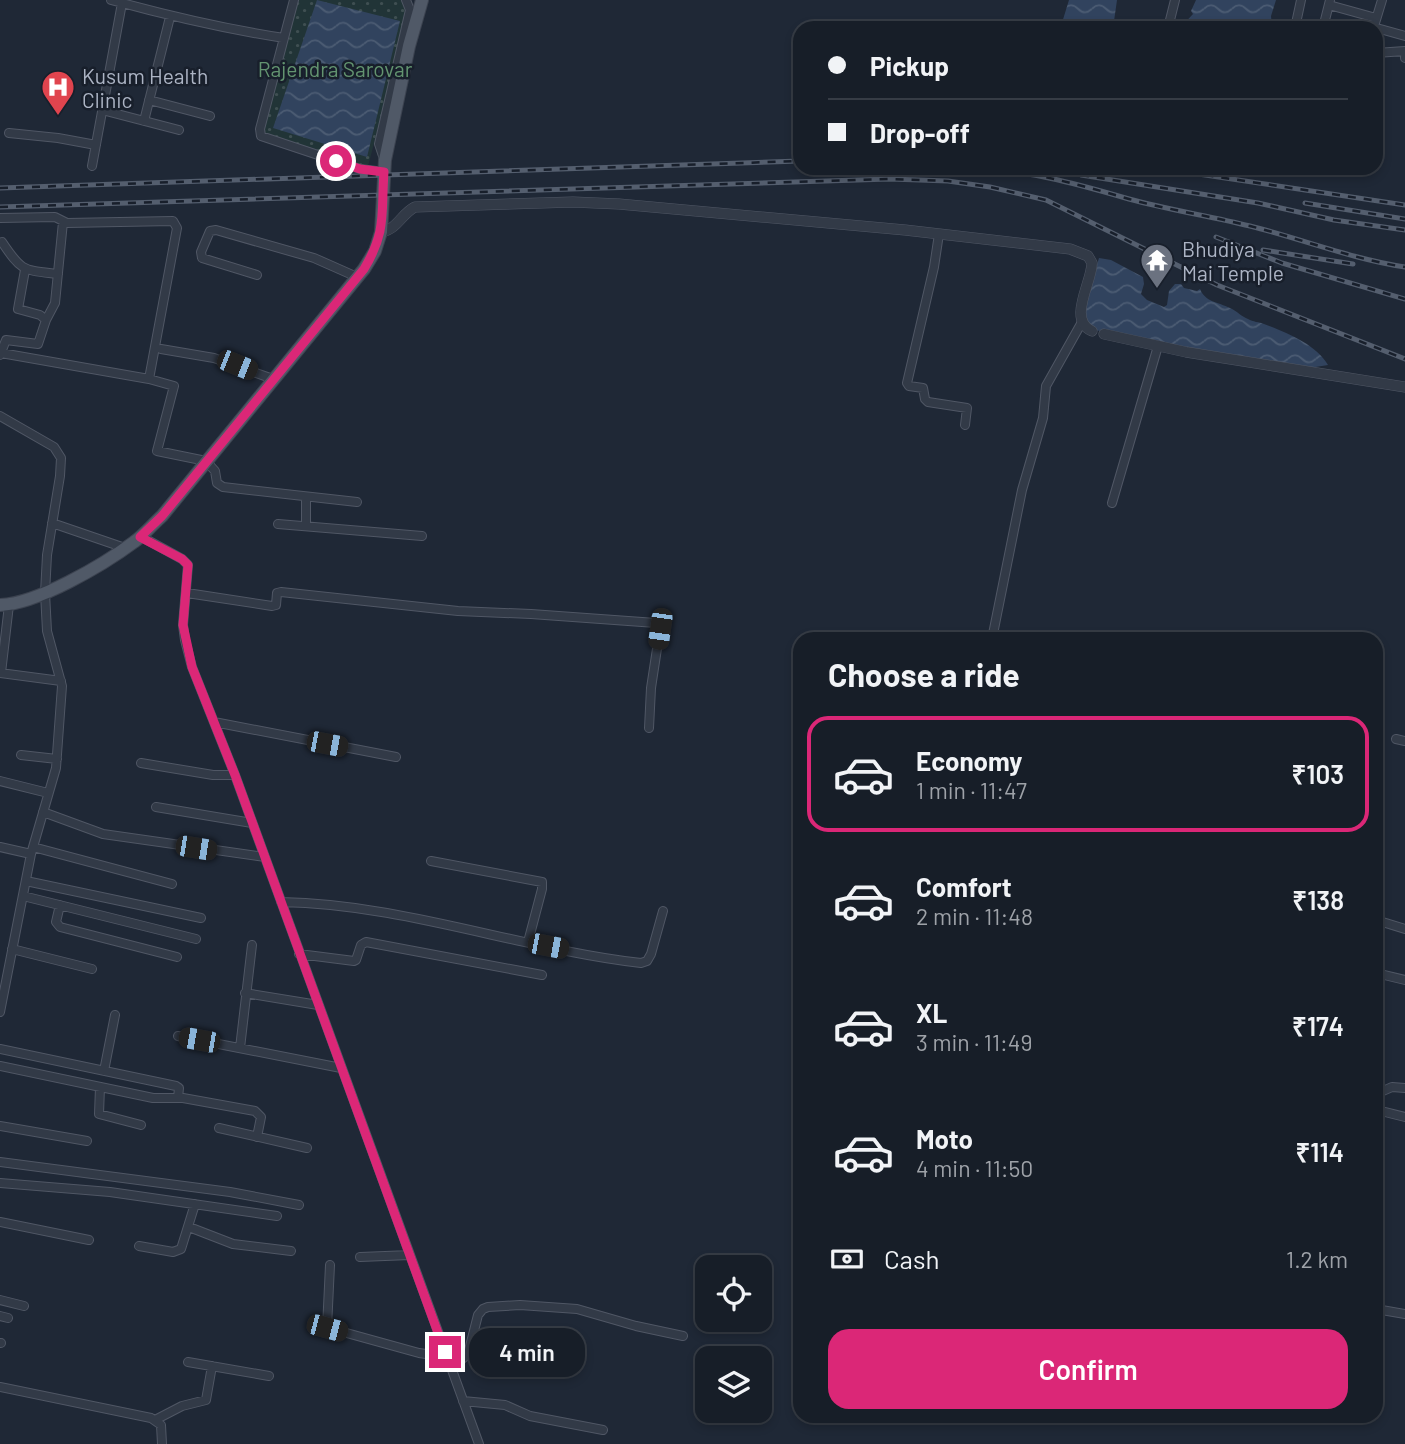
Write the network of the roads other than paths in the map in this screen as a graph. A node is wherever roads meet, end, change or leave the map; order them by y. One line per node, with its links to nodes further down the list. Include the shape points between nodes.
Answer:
1 (111, 0): 9 (street)
2 (293, 0): 18 (street)
3 (406, 0): 29 (street, via 410,10 379,144)
4 (422, 0): 29 (main road)
5 (1175, 0): 11 (street)
6 (1301, 0): 12 (street)
7 (1382, 0): 15 (street)
8 (1330, 2): 13 (street); 14 (street)
9 (122, 3): 10 (street); 22 (street)
10 (170, 17): 18 (street); 21 (street)
11 (1170, 21)
12 (1296, 21)
13 (1325, 21)
14 (1368, 21)
15 (1375, 21)
16 (1383, 27): 17 (street)
17 (1405, 36)
18 (284, 38): 29 (street, via 261,136 360,169)
19 (1405, 51): 20 (street)
20 (1383, 53)
21 (149, 100): 23 (street); 24 (street)
22 (102, 110): 24 (street); 27 (street)
23 (210, 116)
24 (144, 121): 25 (street)
25 (179, 130)
26 (9, 133): 27 (street)
27 (96, 145): 28 (street)
28 (92, 166)
29 (384, 166): 32 (main road)
30 (0, 218): 31 (street, via 55,217)
31 (63, 222): 36 (street); 46 (street, via 169,220 176,224)
32 (382, 232): 33 (street, via 396,227 415,207 573,202); 38 (main road)
33 (939, 234): 40 (street, via 1070,249 1088,256 1093,267); 50 (street, via 907,385 923,388 926,402 967,408)
34 (2, 242): 35 (street)
35 (25, 270): 36 (street); 39 (street, via 18,309)
36 (58, 274): 39 (street, via 55,303)
37 (257, 275): 38 (street, via 202,258 210,231 314,258)
38 (357, 277): 47 (main road)
39 (46, 320): 45 (street, via 38,344 6,340)
40 (1082, 322): 41 (street); 64 (street, via 1046,386 1043,418 1022,490)
41 (1092, 331): 42 (street)
42 (1104, 334): 43 (street)
43 (1158, 346): 48 (street); 54 (street)
44 (160, 349): 47 (street, via 214,358)
45 (0, 354): 46 (street)
46 (149, 379): 51 (street, via 174,386 157,451)
47 (273, 379): 51 (main road)
48 (1405, 387)
49 (0, 416): 55 (street, via 59,453)
50 (965, 425)
51 (206, 461): 52 (street, via 223,488); 59 (main road)
52 (306, 498): 53 (street); 57 (street)
53 (357, 502)
54 (1112, 503)
55 (52, 523): 60 (street); 61 (street)
56 (278, 524): 57 (street)
57 (306, 526): 58 (street)
58 (422, 536)
59 (140, 537): 60 (main road); 62 (street, via 186,562)
60 (125, 548): 61 (main road)
61 (45, 593): 63 (main road); 66 (street, via 47,631)
62 (187, 593): 67 (street, via 185,639); 68 (street, via 274,607 281,592 458,611 656,623 660,629)
63 (4, 605): 65 (street)
64 (993, 632)
65 (1, 673): 66 (street)
66 (61, 681): 71 (street)
67 (214, 722): 70 (street); 73 (street)
68 (649, 728)
69 (21, 755): 71 (street)
70 (397, 757)
71 (57, 759): 75 (street)
72 (141, 763): 73 (street)
73 (235, 775): 78 (street)
74 (0, 781): 75 (street)
75 (48, 793): 77 (street)
76 (156, 807): 78 (street)
77 (43, 812): 80 (street); 81 (street, via 103,834)
78 (252, 823): 81 (street)
79 (0, 847): 80 (street)
80 (32, 850): 83 (street); 84 (street)
81 (265, 857): 86 (street)
82 (431, 861): 93 (street, via 542,882)
83 (26, 880): 85 (street); 89 (street)
84 (172, 884)
85 (23, 896): 87 (street); 95 (street)
86 (281, 902): 93 (street, via 366,909); 96 (street)
87 (60, 905): 92 (street); 97 (street, via 56,922 60,927)
88 (663, 911): 93 (street, via 651,954 644,962)
89 (201, 918)
90 (1383, 922): 91 (street)
91 (1405, 929)
92 (197, 939)
93 (527, 942)
94 (252, 945): 102 (street)
95 (12, 949): 98 (street); 104 (street)
96 (299, 954): 99 (street, via 355,961 366,942); 103 (street)
97 (177, 957)
98 (92, 970)
99 (542, 975)
100 (1383, 975): 101 (street)
101 (1405, 981)
102 (246, 993): 103 (street); 107 (street)
103 (318, 1005): 110 (street)
104 (0, 1012)
105 (115, 1015): 111 (street)
106 (178, 1036): 107 (street)
107 (240, 1048): 110 (street)
108 (0, 1049): 111 (street)
109 (0, 1066): 112 (street)
110 (341, 1068): 134 (street)
111 (104, 1071): 115 (street, via 177,1086)
112 (100, 1087): 115 (street); 118 (street, via 99,1114)
113 (1405, 1088): 114 (street)
114 (1383, 1092)
115 (178, 1098): 121 (street, via 258,1112)
116 (1383, 1112): 117 (street)
117 (1405, 1117)
118 (141, 1125)
119 (0, 1126): 122 (street)
120 (219, 1128): 121 (street)
121 (257, 1137): 123 (street)
122 (87, 1141)
123 (307, 1148)
124 (0, 1162): 127 (street)
125 (0, 1183): 126 (street)
126 (195, 1204): 128 (street); 130 (street)
127 (299, 1205)
128 (277, 1216)
129 (0, 1222): 131 (street)
130 (189, 1227): 132 (street, via 179,1251); 133 (street, via 233,1244)
131 (89, 1240)
132 (138, 1246)
133 (291, 1251)
134 (410, 1255): 135 (street); 144 (street)
135 (360, 1257)
136 (330, 1265): 142 (street)
137 (0, 1300): 138 (street)
138 (24, 1306)
139 (1383, 1310): 140 (street)
140 (1405, 1314)
141 (314, 1324): 142 (street)
142 (327, 1328): 144 (street, via 419,1353)
143 (683, 1336): 146 (street, via 577,1309 488,1307 478,1315 468,1354)
144 (445, 1352): 146 (street)
145 (188, 1362): 147 (street)
146 (449, 1364): 150 (street)
147 (212, 1366): 148 (street); 151 (street, via 206,1400)
148 (269, 1376)
149 (0, 1387): 151 (street)
150 (463, 1401): 152 (street, via 505,1405 530,1416); 154 (street)
151 (155, 1420): 153 (street, via 163,1430)
152 (603, 1430)
153 (162, 1444)
154 (479, 1444)

